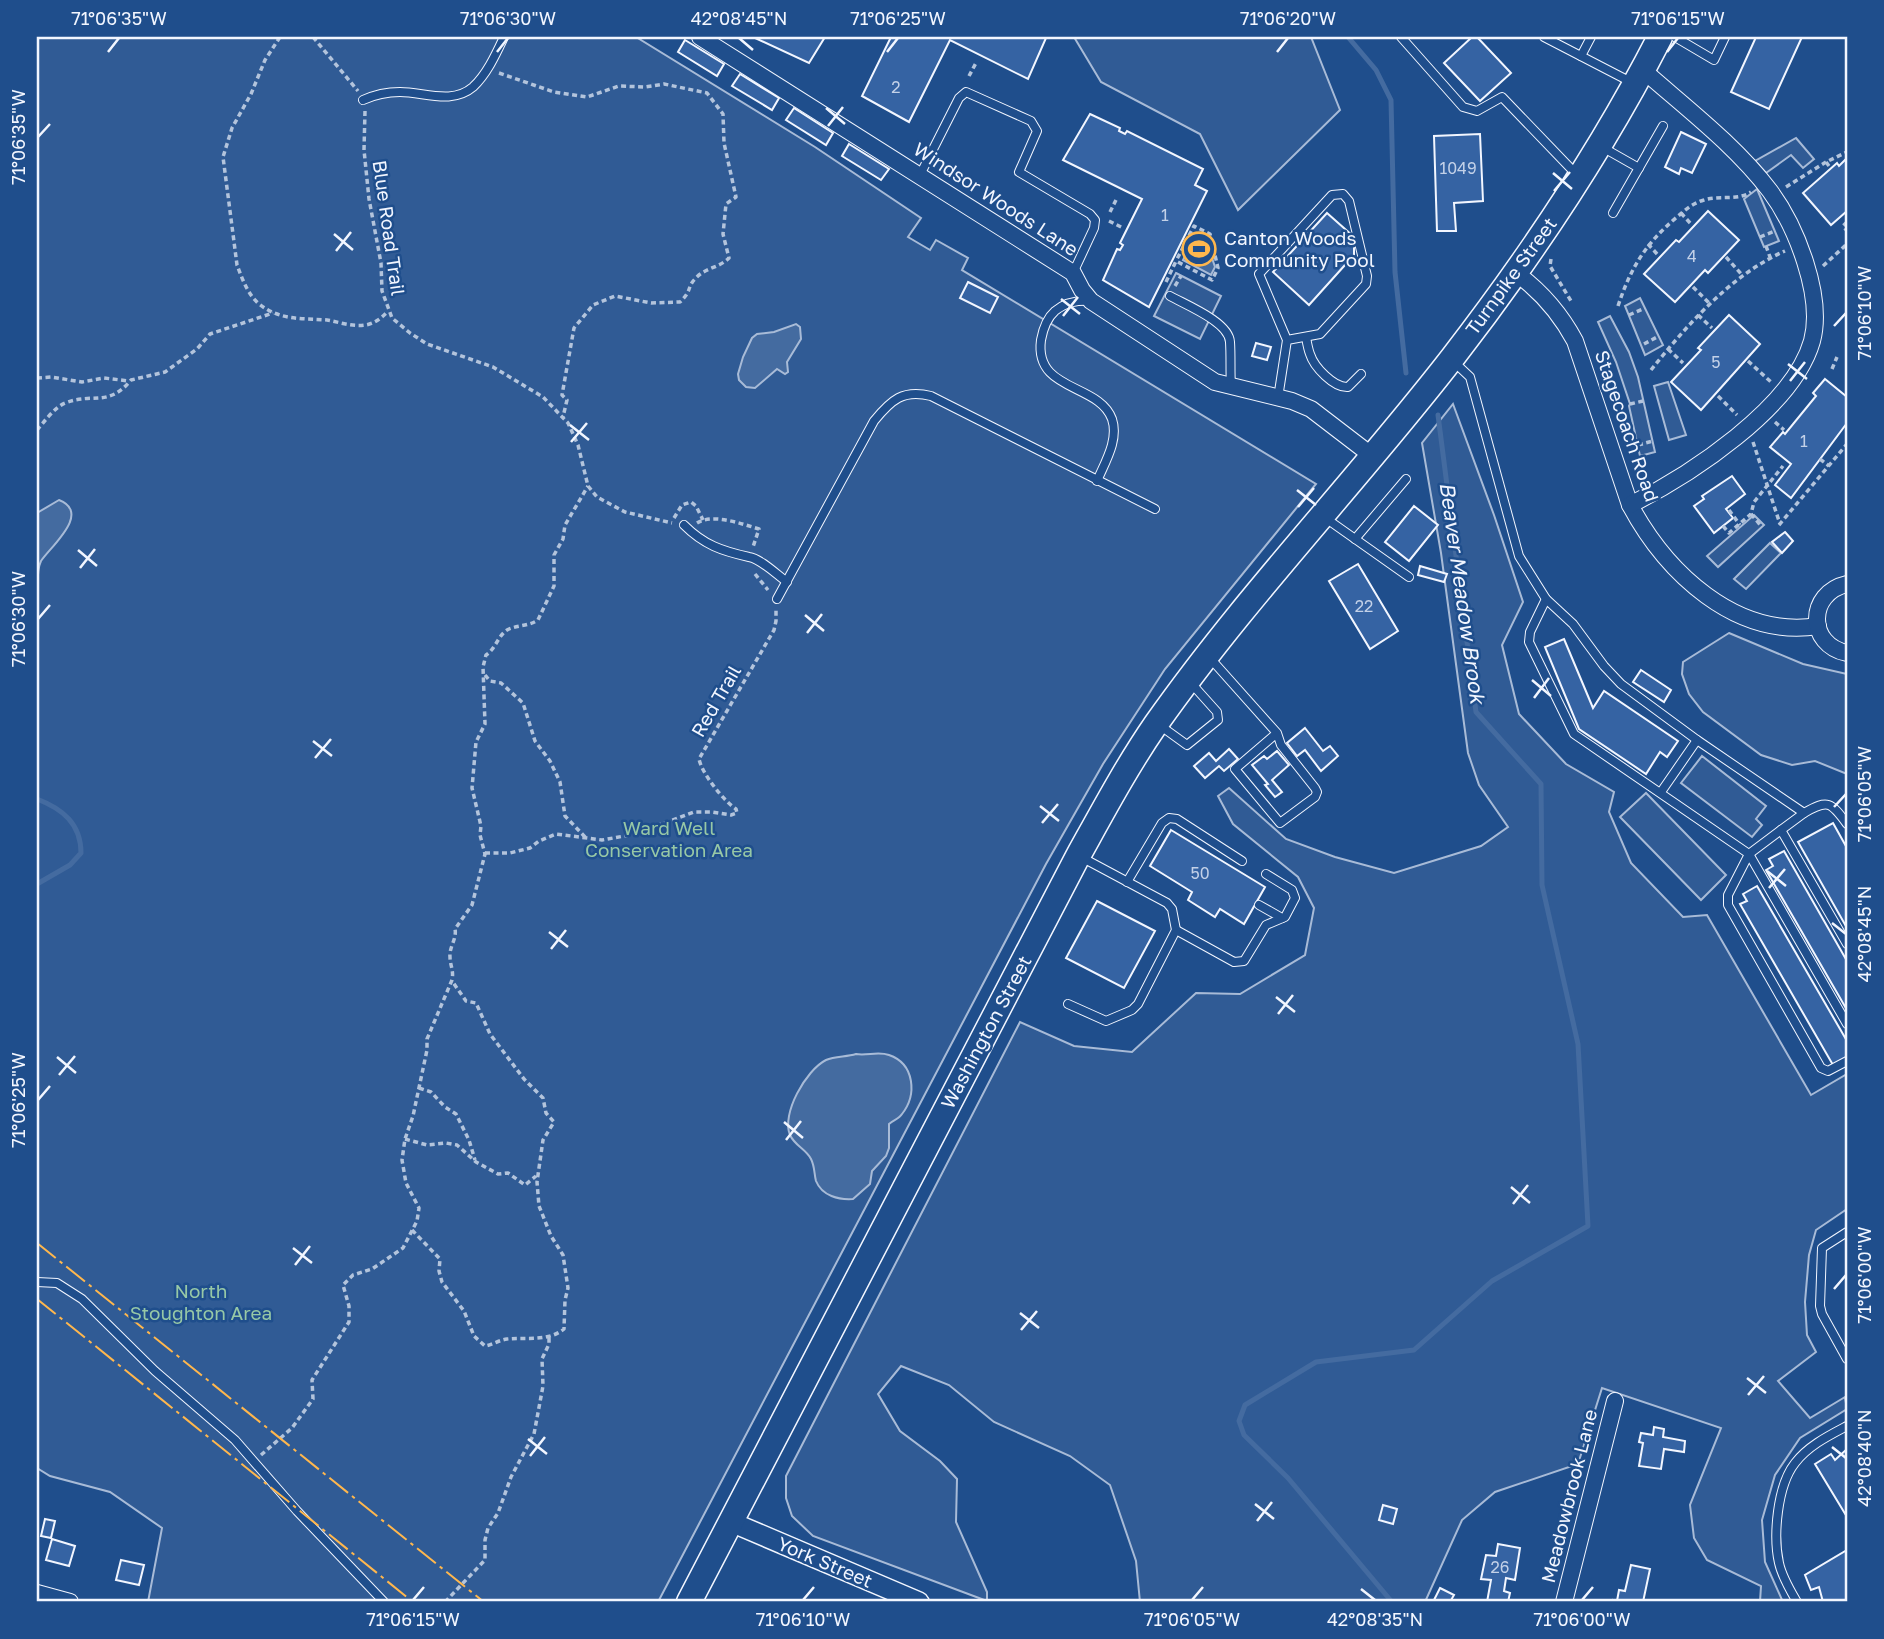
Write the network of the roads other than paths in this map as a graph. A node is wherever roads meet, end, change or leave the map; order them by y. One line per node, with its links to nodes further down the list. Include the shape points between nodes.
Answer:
1 (504, 37): 11 (lane, via 481,78 461,94 397,92)
2 (700, 37): 15 (street, Windsor Woods Lane)
3 (1401, 37): 16 (lane, via 1463,107 1477,111 1502,97)
4 (1544, 37): 9 (lane)
5 (1591, 37): 9 (lane)
6 (1660, 37): 10 (main road, Turnpike Street)
7 (1675, 37): 8 (lane, via 1714,60)
8 (1725, 37)
9 (1581, 56): 10 (lane)
10 (1639, 77): 13 (main road, Turnpike Street); 31 (street, via 1748,164 1770,191 1803,251 1814,314 1812,340 1802,364 1771,404 1725,446)
11 (363, 100)
12 (1664, 125): 14 (lane)
13 (1599, 145): 14 (lane); 16 (main road, Turnpike Street)
14 (1639, 168): 17 (lane)
15 (920, 176): 18 (street, Windsor Woods Lane); 18 (lane, via 966,92 1031,121 1037,131 1019,172 1095,220)
16 (1579, 177): 19 (main road, Turnpike Street)
17 (1613, 213)
18 (1073, 273): 21 (street, Windsor Woods Lane)
19 (1516, 273): 24 (main road, Turnpike Street); 31 (street, Stagecoach Road, via 1551,304 1575,341)
20 (1172, 292): 26 (lane, via 1226,331)
21 (1091, 301): 26 (street, Windsor Woods Lane, via 1200,374); 30 (lane, via 1076,301 1056,310 1047,322 1041,348 1053,375 1097,401 1111,418 1111,447)
22 (1306, 337): 23 (lane); 23 (lane, via 1320,334 1366,284 1349,201 1343,194 1332,195 1259,274); 25 (lane, via 1312,359 1339,386 1348,387)
23 (1287, 340): 27 (lane)
24 (1451, 359): 28 (main road, Turnpike Street); 40 (lane, via 1470,377 1520,556)
25 (1361, 374)
26 (1231, 387): 27 (street, Windsor Woods Lane)
27 (1278, 398): 28 (street, Windsor Woods Lane, via 1311,409)
28 (1371, 456): 32 (main road, Turnpike Street)
29 (1406, 479): 35 (lane)
30 (1097, 481): 33 (lane); 37 (lane, via 931,396 911,393 896,399 874,421)
31 (1630, 505): 41 (street, Stagecoach Road, via 1669,562 1711,598 1757,623 1799,629)
32 (1329, 506): 35 (lane); 43 (main road, Washington Street)
33 (1155, 509)
34 (684, 525): 37 (lane, via 720,549 750,557)
35 (1355, 539): 36 (lane)
36 (1409, 578)
37 (787, 582): 39 (lane)
38 (1847, 584): 41 (street, via 1823,598)
39 (775, 599)
40 (1546, 599): 47 (lane, via 1573,624 1621,684); 48 (lane, via 1529,642 1574,734)
41 (1818, 626): 42 (street, via 1829,645)
42 (1847, 653)
43 (1208, 656): 44 (main road, Washington Street); 46 (lane)
44 (1189, 680): 45 (main road, Washington Street); 45 (lane, via 1217,712 1218,720 1187,745)
45 (1157, 723): 53 (main road, Washington Street)
46 (1277, 733): 46 (lane, via 1280,745 1317,792 1280,823 1235,769)
47 (1697, 740): 48 (lane); 49 (lane)
48 (1661, 792): 52 (lane)
49 (1804, 813): 50 (lane, via 1829,804); 51 (lane)
50 (1847, 824)
51 (1782, 830): 52 (lane); 60 (lane)
52 (1749, 854): 62 (lane); 63 (lane, via 1728,895 1730,910 1821,1068 1828,1071)
53 (1078, 856): 56 (lane); 69 (main road, Washington Street)
54 (1242, 861): 56 (lane, via 1169,818)
55 (1266, 874): 58 (lane, via 1295,895)
56 (1127, 882): 59 (lane, via 1171,906)
57 (1259, 905): 58 (lane)
58 (1282, 918): 59 (lane, via 1266,925 1238,963)
59 (1176, 930): 61 (lane, via 1136,1008 1106,1021)
60 (1847, 944)
61 (1068, 1004)
62 (1847, 1024)
63 (1847, 1062)
64 (1847, 1232): 66 (lane, via 1822,1248 1820,1306)
65 (37, 1282): 72 (lane, via 57,1283 82,1299 155,1371 236,1440)
66 (1847, 1359)
67 (1615, 1401): 75 (street, Meadowbrook Lane)
68 (1847, 1426): 76 (lane, via 1800,1458 1784,1485 1777,1521 1779,1563)
69 (731, 1522): 73 (main road, Washington Street); 74 (street, York Street)
70 (37, 1593): 71 (street)
71 (70, 1602)
72 (384, 1602)
73 (689, 1602)
74 (919, 1602)
75 (1564, 1602)
76 (1797, 1602)

